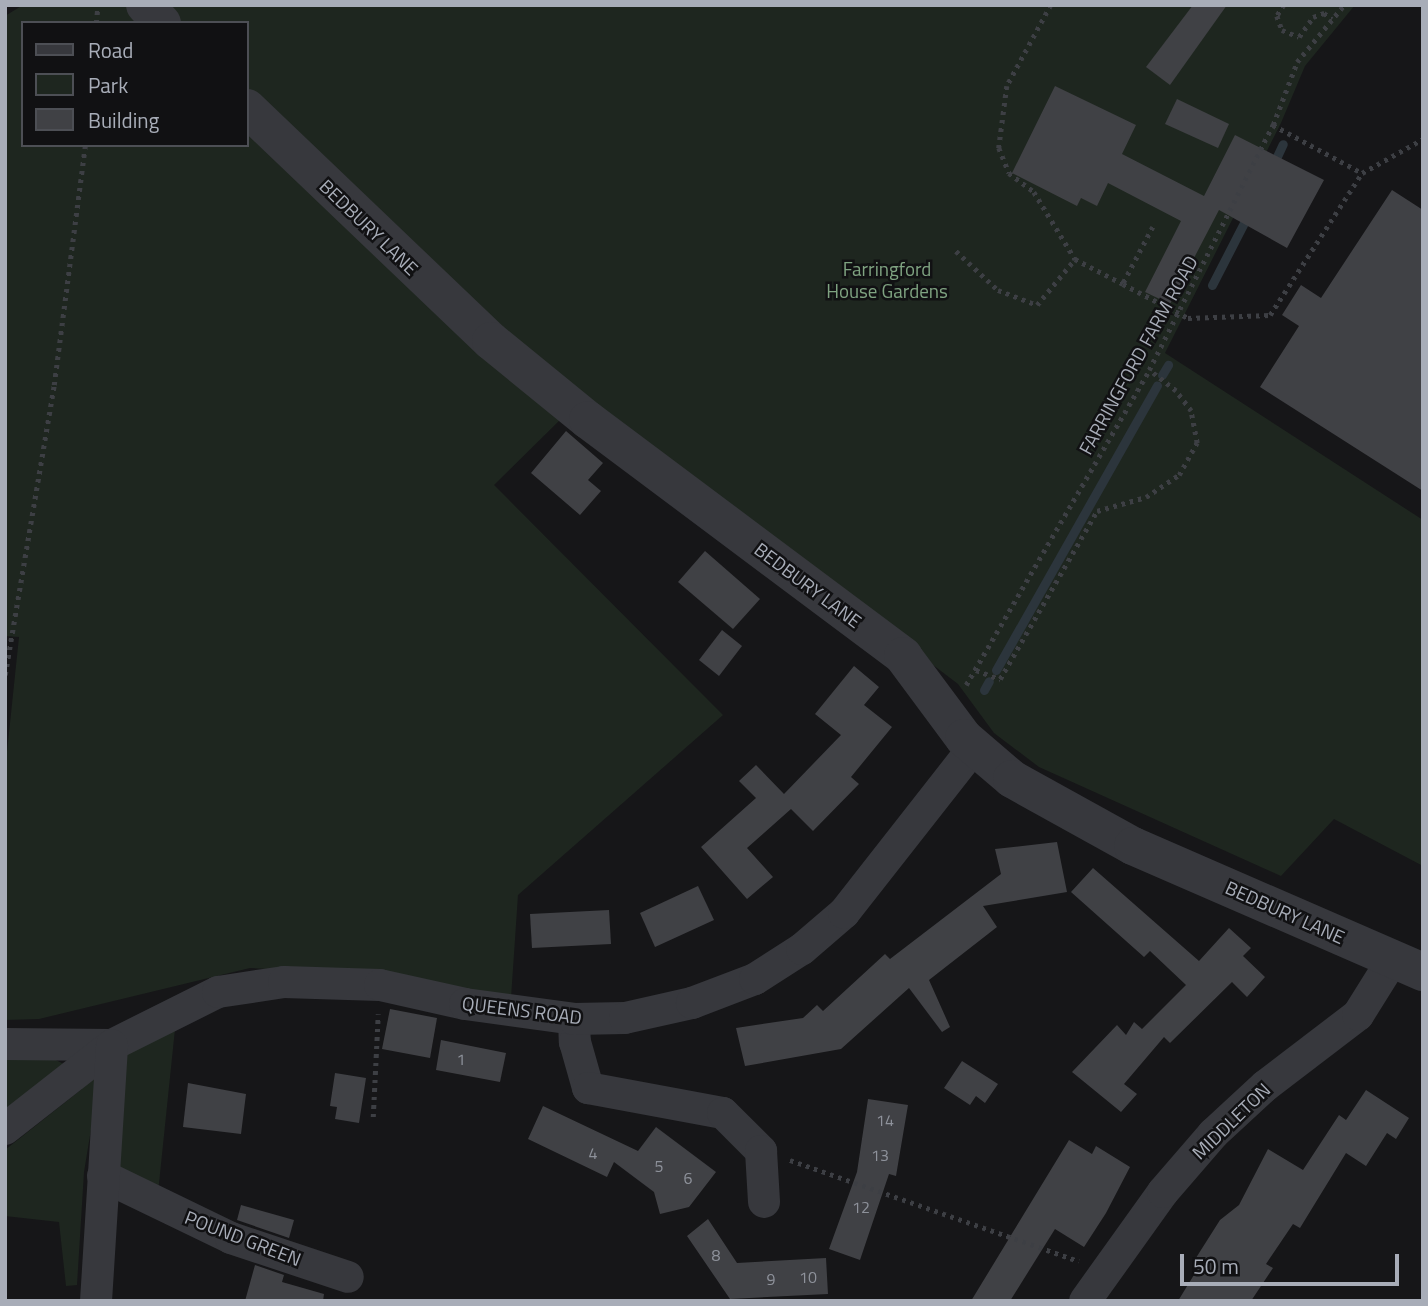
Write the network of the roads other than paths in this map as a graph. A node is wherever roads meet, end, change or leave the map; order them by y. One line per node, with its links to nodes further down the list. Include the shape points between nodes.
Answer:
1 (145, 5): 2 (street)
2 (160, 21)
3 (248, 108): 4 (street, BEDBURY LANE, via 491,341 588,420 903,656)
4 (974, 747): 5 (street, BEDBURY LANE, via 1012,779 1133,846); 6 (street, QUEENS ROAD, via 844,913 802,949 755,979 692,1003 625,1018)
5 (1408, 966): 14 (street, MIDDLETON, via 1358,1015 1265,1086 1213,1134 1163,1192)
6 (574, 1019): 8 (street, QUEENS ROAD, via 466,1004 380,985 284,982 218,992); 11 (street, via 575,1042 588,1088 723,1113 761,1151)
7 (5, 1044): 8 (street)
8 (112, 1045): 9 (street, QUEENS ROAD); 10 (street)
9 (5, 1129)
10 (103, 1176): 12 (street, POUND GREEN, via 230,1238); 13 (street)
11 (764, 1202)
12 (348, 1277)
13 (96, 1301)
14 (1085, 1301)

